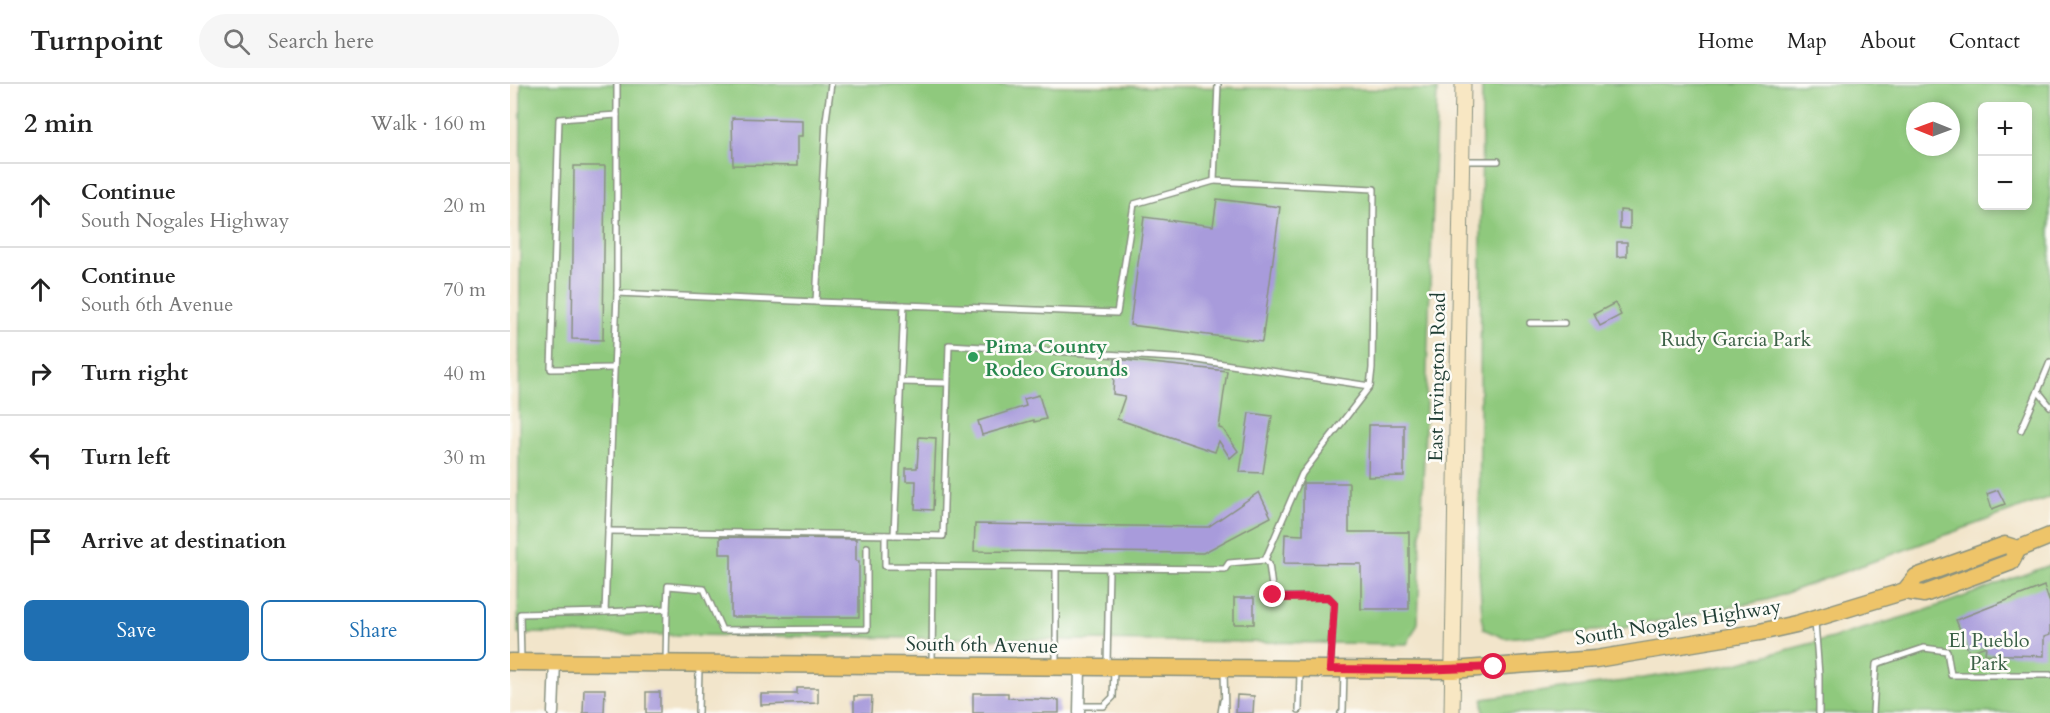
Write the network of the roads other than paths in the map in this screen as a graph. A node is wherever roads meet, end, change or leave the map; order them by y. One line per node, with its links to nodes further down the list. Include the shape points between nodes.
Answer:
1 (617, 84): 5 (lane)
2 (831, 84): 10 (lane)
3 (1218, 84): 8 (lane)
4 (1463, 84): 6 (main road, East Irvington Road)
5 (617, 115): 9 (lane); 15 (lane, via 559,119 551,369)
6 (1461, 161): 7 (lane); 45 (main road, East Irvington Road)
7 (1498, 161)
8 (1214, 181): 11 (lane, via 1134,204 1117,313); 18 (lane, via 1374,189)
9 (617, 293): 10 (lane); 15 (lane)
10 (816, 302): 11 (lane)
11 (904, 305): 16 (lane)
12 (1530, 322): 13 (lane)
13 (1564, 323)
14 (2050, 362): 19 (lane)
15 (614, 368): 22 (lane)
16 (901, 382): 17 (lane); 24 (lane)
17 (947, 383): 18 (lane, via 949,345 1191,359); 24 (lane, via 943,536)
18 (1370, 386): 27 (lane, via 1302,474)
19 (2038, 391): 20 (lane); 21 (lane)
20 (2050, 406)
21 (2021, 430)
22 (608, 531): 23 (lane); 32 (lane)
23 (885, 535): 24 (lane); 28 (lane, via 885,566)
24 (894, 535)
25 (2050, 536): 33 (main road, South Nogales Highway, via 2018,549 2011,562 1924,594 1905,591)
26 (867, 547): 31 (lane, via 867,629 722,630 704,589 668,586)
27 (1265, 560): 30 (lane, via 1229,563 1225,569); 44 (lane, via 1269,564 1273,595 1332,599)
28 (933, 566): 29 (lane); 38 (lane)
29 (1056, 567): 30 (lane); 39 (lane)
30 (1109, 568): 41 (lane)
31 (667, 609): 32 (lane); 36 (lane)
32 (605, 612): 34 (lane, via 520,614)
33 (1815, 617): 45 (main road, South Nogales Highway, via 1760,632 1596,659); 54 (lane)
34 (515, 662): 35 (main road, South 6th Avenue)
35 (555, 662): 36 (main road, South 6th Avenue); 49 (street)
36 (666, 663): 37 (main road, South 6th Avenue)
37 (699, 663): 38 (main road, South 6th Avenue); 50 (lane)
38 (932, 666): 39 (main road, South 6th Avenue)
39 (1056, 667): 40 (main road, South 6th Avenue)
40 (1080, 667): 41 (main road, South 6th Avenue); 47 (street)
41 (1111, 667): 42 (main road, South 6th Avenue); 47 (lane, via 1113,697 1104,706)
42 (1224, 668): 43 (main road, South 6th Avenue); 51 (lane)
43 (1300, 668): 44 (main road, South 6th Avenue); 48 (lane)
44 (1337, 669): 45 (main road, South 6th Avenue); 52 (lane)
45 (1453, 670): 53 (main road, East Irvington Road)
46 (2050, 675): 55 (lane, via 1951,675 1947,651 1924,648 1876,664)
47 (1079, 709)
48 (1299, 710)
49 (553, 713)
50 (698, 713)
51 (1223, 713)
52 (1341, 713)
53 (1452, 713)
54 (1819, 713)
55 (1873, 713)

